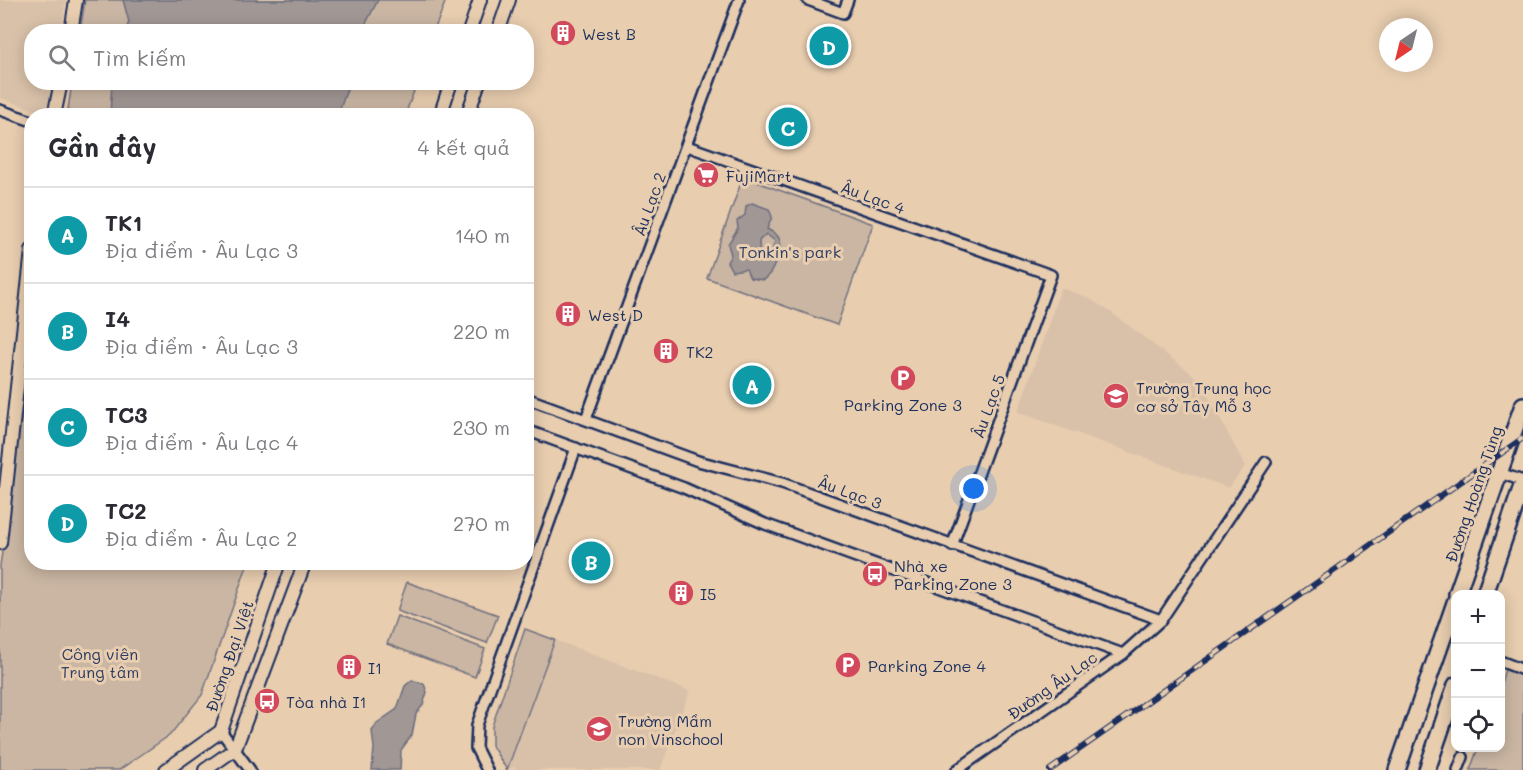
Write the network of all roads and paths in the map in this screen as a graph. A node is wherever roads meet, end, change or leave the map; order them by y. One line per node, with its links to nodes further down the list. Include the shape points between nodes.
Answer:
1 (76, 0): 7 (street)
2 (480, 0): 8 (street)
3 (509, 0): 9 (street)
4 (739, 0): 18 (street, Âu Lạc 2)
5 (808, 0): 6 (street, via 843,13)
6 (848, 0)
7 (72, 24)
8 (472, 24)
9 (501, 24)
10 (59, 90): 13 (street)
11 (449, 90): 14 (street)
12 (476, 90): 15 (street)
13 (56, 108)
14 (443, 108)
15 (471, 108)
16 (0, 110): 17 (street)
17 (24, 118)
18 (687, 146): 19 (street, Âu Lạc 4); 23 (street, Âu Lạc 2)
19 (1051, 275): 30 (street, Âu Lạc 5)
20 (24, 323): 29 (street)
21 (534, 401): 23 (street, Âu Lạc 3)
22 (1523, 405): 27 (main road, Đường Hoàng Tùng)
23 (586, 419): 30 (street, Âu Lạc 3, via 698,461 782,483)
24 (534, 433): 25 (street)
25 (576, 448): 31 (street); 39 (street, via 771,526)
26 (1266, 462): 38 (street, Đường Âu Lạc)
27 (1500, 473): 28 (street); 35 (main road, Đường Hoàng Tùng)
28 (1523, 482): 36 (main road)
29 (0, 543)
30 (952, 546): 38 (street, Âu Lạc 3)
31 (534, 566)
32 (276, 570): 43 (street, Đường Đại Việt)
33 (302, 570): 45 (street)
34 (532, 570): 51 (street, via 477,725 476,748)
35 (1458, 590)
36 (1486, 590)
37 (1451, 612): 44 (main road)
38 (1161, 620): 39 (street, Đường Âu Lạc)
39 (1123, 654): 52 (street, Đường Âu Lạc)
40 (1505, 663): 41 (street)
41 (1523, 670)
42 (1451, 698): 46 (main road)
43 (221, 731): 45 (street); 48 (street, Đường Đại Việt)
44 (1407, 743): 46 (main road); 53 (main road)
45 (235, 749): 49 (street); 50 (street)
46 (1434, 751): 54 (main road)
47 (1463, 757): 55 (street)
48 (166, 770)
49 (205, 770)
50 (250, 770)
51 (487, 770)
52 (957, 770)
53 (1397, 770)
54 (1427, 770)
55 (1458, 770)

